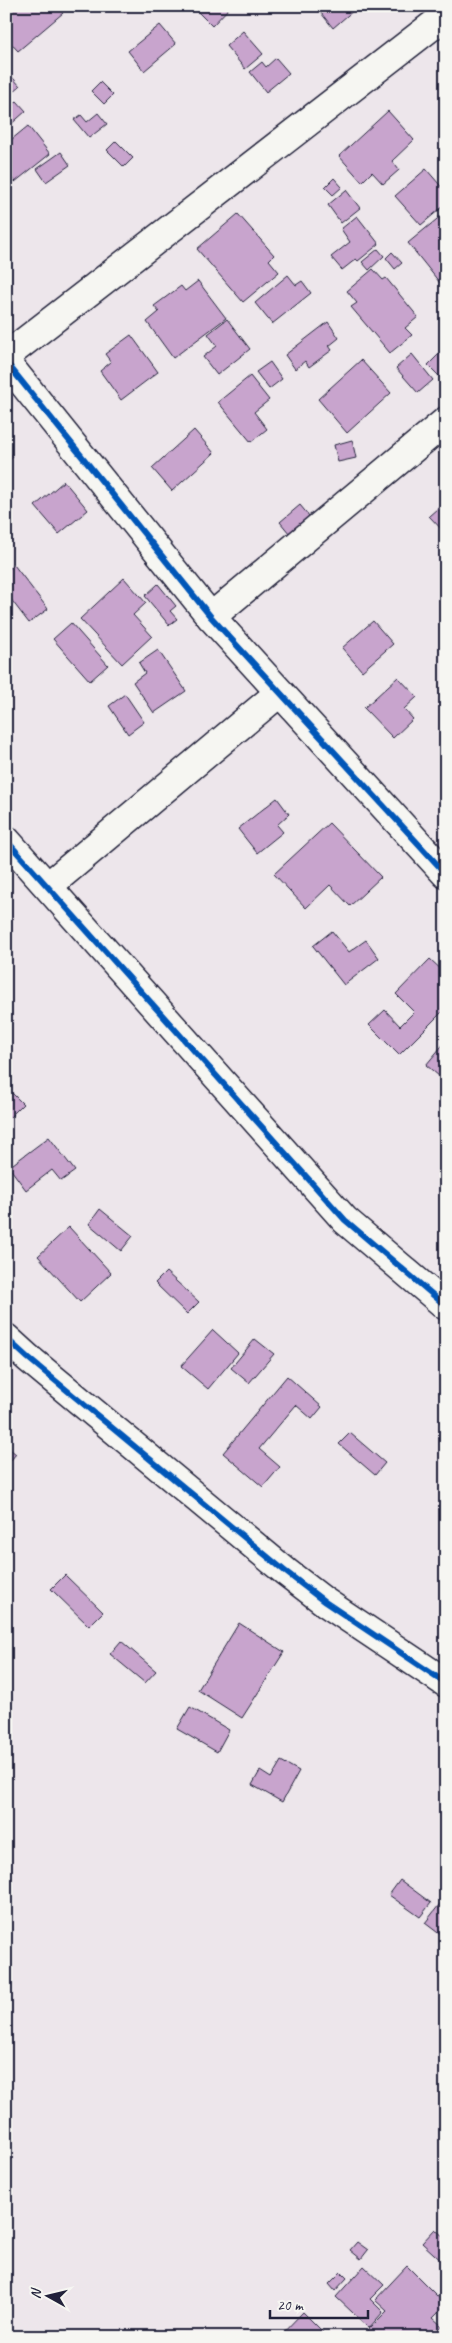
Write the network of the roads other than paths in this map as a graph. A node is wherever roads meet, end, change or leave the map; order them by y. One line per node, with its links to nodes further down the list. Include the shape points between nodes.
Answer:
1 (446, 15): 2 (street)
2 (6, 356)
3 (6, 362): 5 (street)
4 (446, 421): 5 (street)
5 (211, 617): 6 (street)
6 (279, 693): 8 (street); 9 (street)
7 (6, 840): 9 (street)
8 (440, 858)
9 (48, 886): 10 (street, via 345,1220)
10 (446, 1306)
11 (6, 1338): 12 (street, via 286,1572)
12 (446, 1683)

